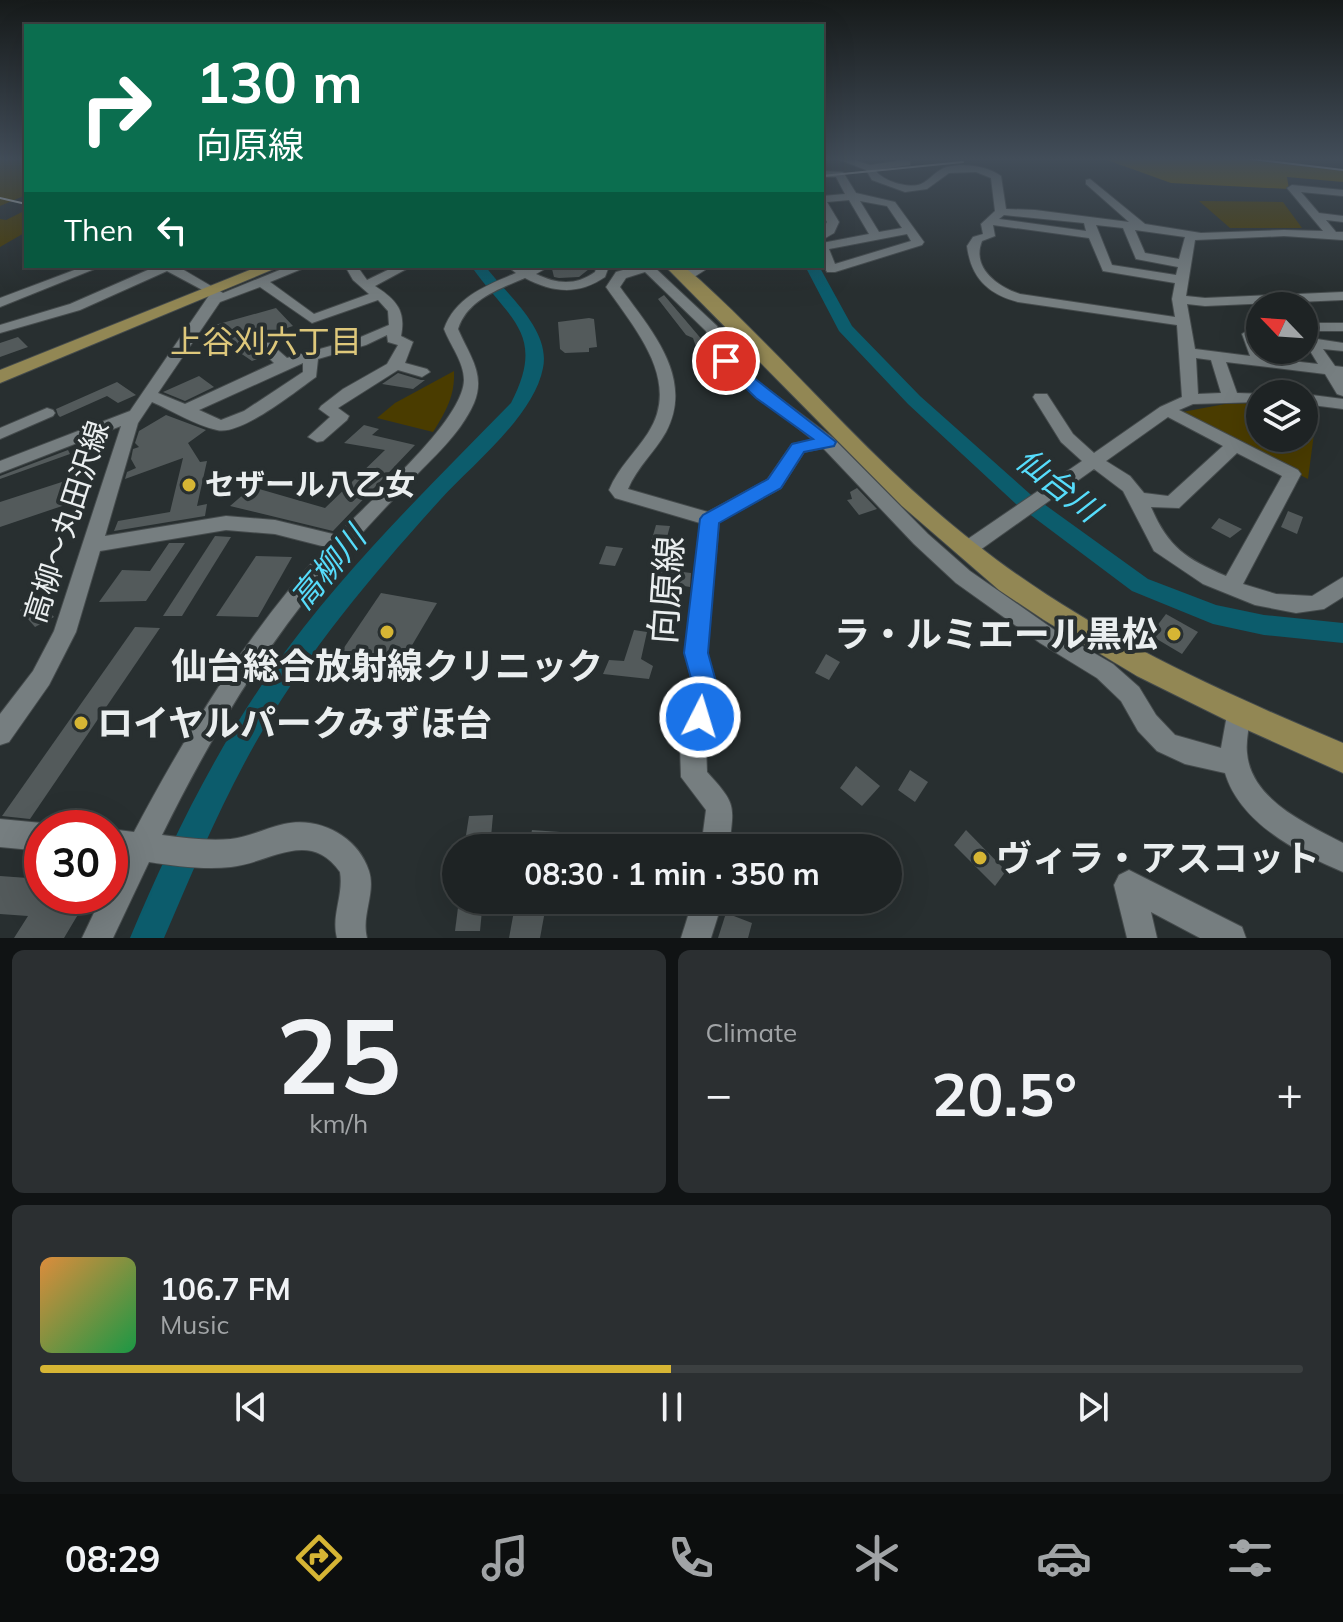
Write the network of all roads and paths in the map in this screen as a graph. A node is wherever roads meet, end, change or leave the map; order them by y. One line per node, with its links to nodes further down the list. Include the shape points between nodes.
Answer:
1 (856, 202): 19 (street)
2 (880, 202): 14 (street, via 891,204)
3 (996, 202): 10 (street)
4 (1110, 202): 13 (street)
5 (1304, 202): 9 (street)
6 (1311, 202): 8 (street)
7 (824, 204): 15 (street, via 833,222)
8 (1343, 205)
9 (1316, 216): 11 (street); 18 (street)
10 (996, 217): 12 (street, via 1035,213); 16 (street); 45 (street, via 987,224 989,236 973,246 980,274 993,289 1018,298)
11 (1343, 219)
12 (1088, 220): 13 (street); 16 (street)
13 (1134, 226): 17 (street); 22 (street, via 1140,256)
14 (910, 230): 19 (street); 21 (street, via 918,242 834,274)
15 (824, 235)
16 (1093, 235): 36 (street, via 1107,268)
17 (1197, 235): 18 (street); 22 (street, via 1188,242)
18 (1337, 236)
19 (876, 237): 20 (street)
20 (824, 248)
21 (824, 252)
22 (1184, 264): 36 (street)
23 (91, 268): 43 (street)
24 (163, 268): 49 (street, via 75,307)
25 (170, 268): 38 (street)
26 (268, 268): 38 (main road)
27 (292, 268): 35 (street)
28 (352, 268): 37 (street, via 356,280)
29 (402, 268): 37 (street)
30 (602, 268): 34 (street, via 596,278 576,288 556,287)
31 (640, 268): 83 (street, via 621,275 613,287 655,348 667,375 669,400 657,432 618,490)
32 (648, 268): 78 (street, via 712,329 736,372)
33 (685, 269): 86 (main road)
34 (519, 273): 84 (street, via 456,313 453,337 469,363 472,388 460,414)
35 (260, 274): 38 (main road); 39 (street, via 312,319)
36 (1182, 280): 42 (street)
37 (366, 286): 39 (street)
38 (212, 292): 63 (main road); 65 (street, 高柳～丸田沢線)
39 (381, 294): 47 (street, via 397,311)
40 (1343, 296): 41 (street)
41 (1318, 298)
42 (1179, 299): 44 (street); 45 (street)
43 (0, 303)
44 (1246, 303)
45 (1183, 322): 54 (street)
46 (1343, 327): 48 (street)
47 (396, 328): 56 (street, via 332,345); 60 (street, via 393,339 406,342)
48 (1318, 328)
49 (0, 329)
50 (1318, 343): 53 (street)
51 (265, 346): 58 (street)
52 (1318, 347): 62 (street)
53 (1343, 347)
54 (1188, 352): 55 (street); 69 (street)
55 (1217, 356): 57 (street); 68 (street)
56 (310, 357): 58 (street); 73 (street, via 311,374 250,415 221,426)
57 (1246, 360)
58 (284, 364): 73 (street)
59 (1275, 364): 62 (street)
60 (396, 365): 61 (street); 77 (street, via 327,409 341,416)
61 (422, 372)
62 (1337, 372): 64 (street)
63 (0, 374)
64 (1343, 391)
65 (149, 395): 73 (street); 75 (street, 高柳～丸田沢線)
66 (1041, 397): 80 (street, via 1071,444)
67 (1246, 397): 68 (street)
68 (1231, 398): 69 (street)
69 (1190, 399): 72 (street)
70 (1318, 401): 71 (street)
71 (1343, 404)
72 (1166, 410): 79 (street); 80 (street)
73 (184, 411)
74 (47, 413): 76 (street)
75 (134, 415): 81 (street); 85 (street, 高柳～丸田沢線)
76 (0, 434)
77 (317, 437)
78 (827, 442): 83 (street, 向原線, via 798,448 774,484); 93 (street, via 963,577 1119,683 1166,743)
79 (1235, 445): 82 (street, via 1172,503); 88 (street, via 1292,474)
80 (1097, 460): 82 (street); 86 (street)
81 (3, 461)
82 (1139, 499): 88 (street, via 1159,544 1178,560)
83 (710, 519): 95 (street, 向原線, via 696,653 706,689 693,746 694,777 720,806)
84 (340, 543): 85 (street, via 275,527 226,523); 98 (street, via 261,640 226,695)
85 (94, 545): 89 (street, 高柳～丸田沢線, via 55,655)
86 (966, 550): 90 (main road, via 1072,623)
87 (1343, 585): 88 (street, via 1321,601 1293,605)
88 (1231, 586)
89 (10, 709): 91 (street, 高柳～丸田沢線)
90 (1238, 712): 92 (main road); 93 (street)
91 (0, 734)
92 (1343, 758)
93 (1235, 763): 99 (street, via 1253,797 1278,820)
94 (0, 833): 96 (street)
95 (717, 834)
96 (24, 835)
97 (128, 845): 98 (street)
98 (151, 848): 101 (street); 102 (street, via 229,854 302,835 328,843 345,853 355,870 347,925)
99 (1343, 858)
100 (704, 914): 103 (street)
101 (97, 938)
102 (352, 938)
103 (696, 938)
104 (1142, 938): 105 (street, via 1129,885)
105 (1231, 938)

